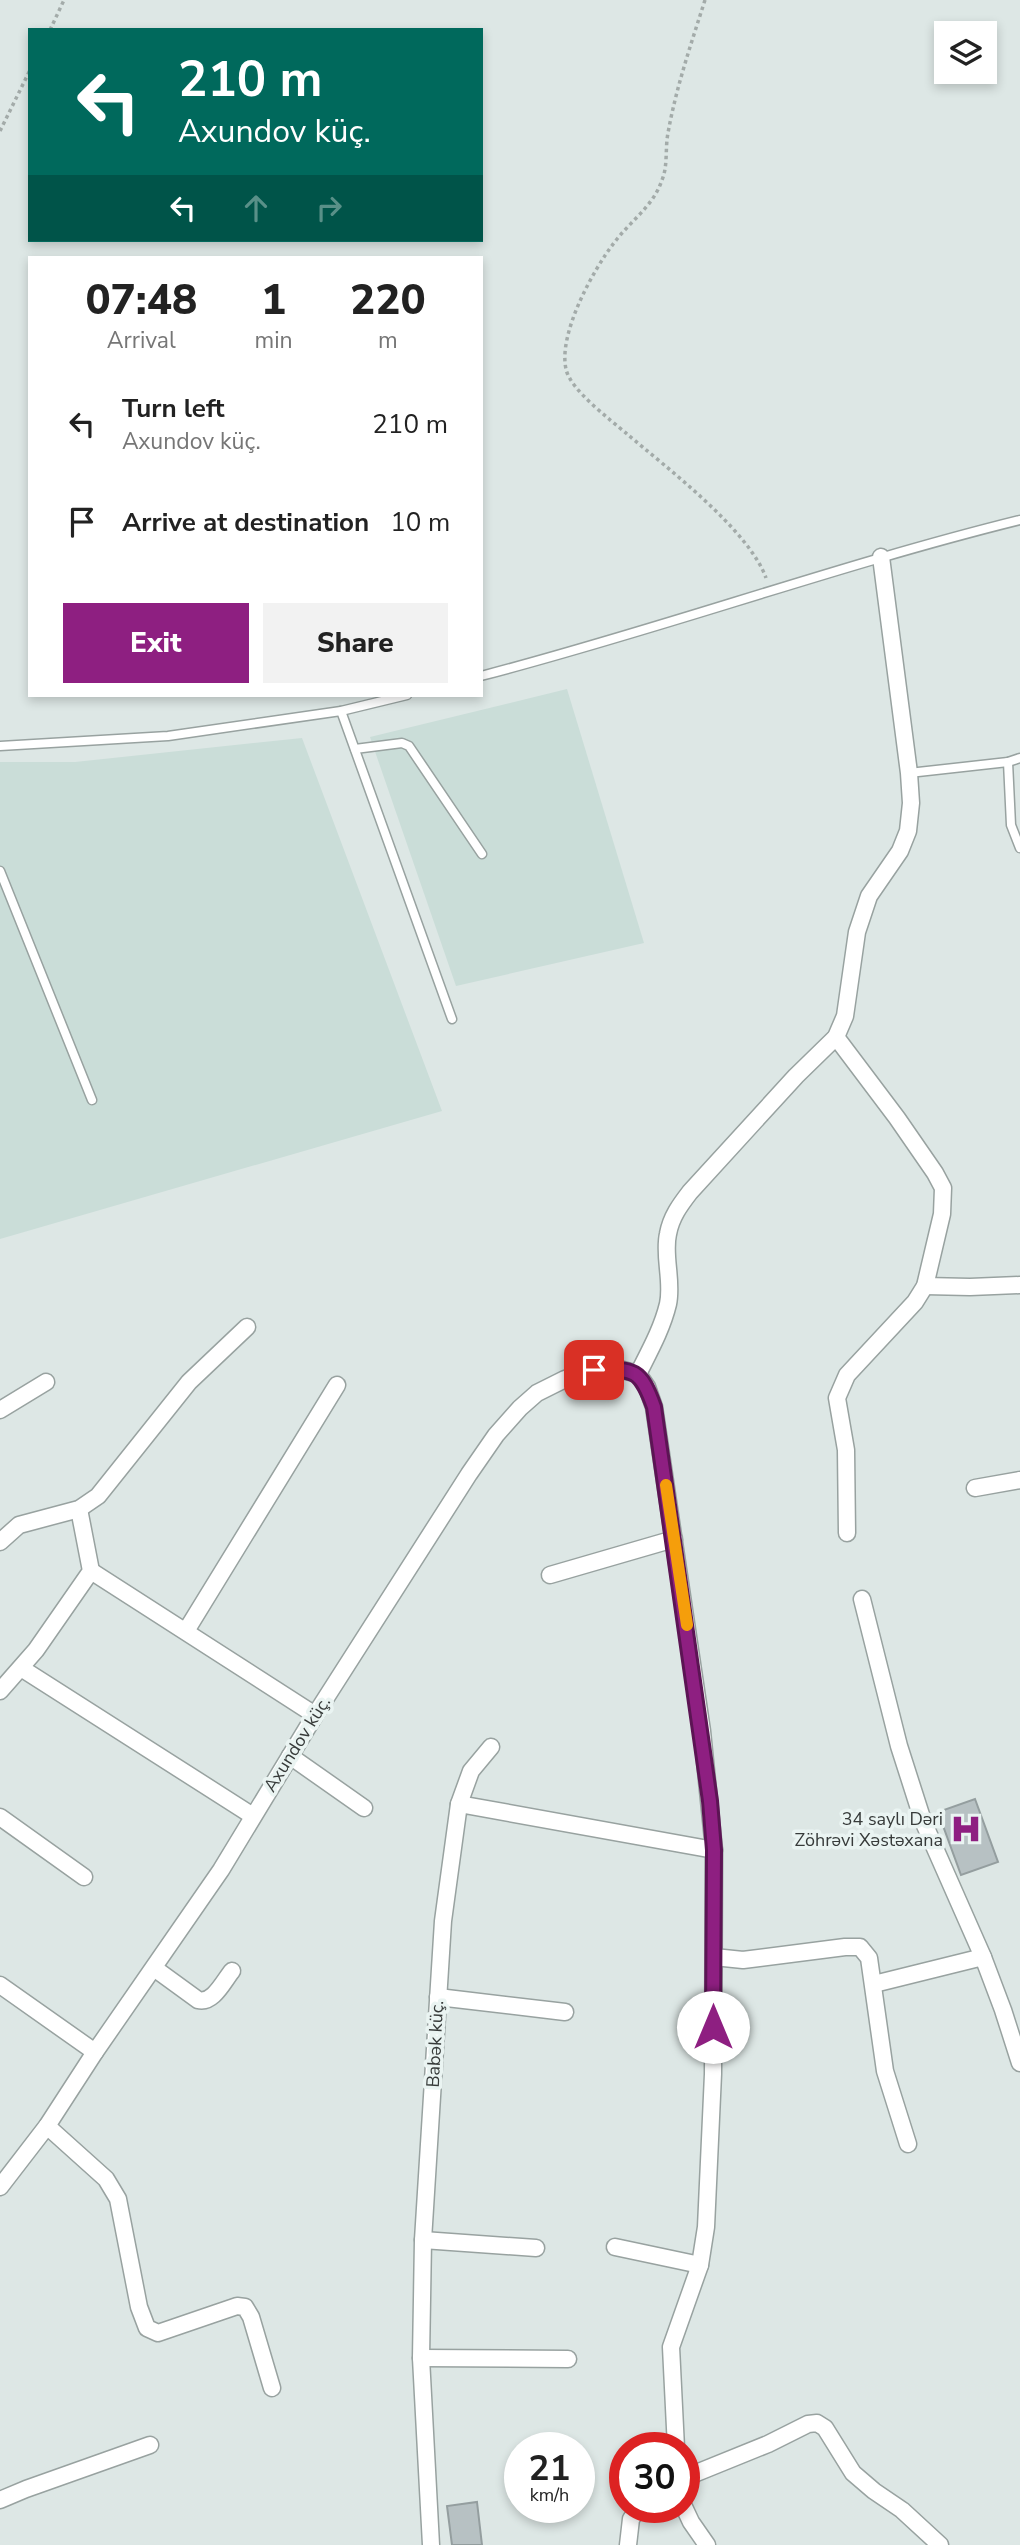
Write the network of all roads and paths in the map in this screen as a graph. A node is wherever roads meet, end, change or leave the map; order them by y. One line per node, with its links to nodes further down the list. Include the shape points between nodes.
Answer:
1 (64, 0): 3 (path)
2 (705, 0): 8 (path, via 668,134 664,177 654,199 614,242 586,289 565,344 566,371 588,400 689,486 745,542 761,565)
3 (51, 28)
4 (28, 74): 5 (path)
5 (0, 131)
6 (1020, 520): 7 (lane)
7 (881, 557): 8 (lane); 16 (street)
8 (770, 590): 9 (lane)
9 (483, 675)
10 (399, 697): 11 (lane)
11 (341, 711): 12 (lane, via 168,736); 13 (lane)
12 (0, 746)
13 (355, 749): 18 (lane, via 409,746); 20 (lane)
14 (1020, 758): 15 (lane)
15 (1008, 762): 16 (lane); 17 (lane, via 1011,825)
16 (909, 773): 21 (street, via 908,831 869,896 857,932 845,1016)
17 (1020, 848)
18 (482, 854)
19 (0, 871): 22 (lane)
20 (452, 1020)
21 (836, 1037): 24 (street, via 943,1188 942,1214); 26 (street, via 674,1213 667,1236 668,1303)
22 (92, 1100)
23 (1020, 1285): 24 (street)
24 (925, 1286): 33 (street, via 907,1312 847,1374 837,1398 846,1450)
25 (247, 1326): 32 (street, via 189,1382 98,1496)
26 (638, 1374): 34 (street, via 654,1407); 42 (street, Axundov küç., via 594,1370 565,1379 520,1408 468,1474)
27 (46, 1382): 29 (street)
28 (337, 1385): 39 (street)
29 (0, 1410)
30 (1020, 1480): 31 (street)
31 (975, 1488)
32 (79, 1509): 35 (street, via 19,1525); 36 (street)
33 (847, 1533)
34 (674, 1539): 37 (street); 49 (street)
35 (0, 1542)
36 (91, 1571): 39 (street); 40 (street)
37 (550, 1575)
38 (862, 1599): 52 (street, via 923,1821)
39 (186, 1631): 42 (street)
40 (21, 1668): 41 (street); 47 (street)
41 (0, 1691)
42 (315, 1715): 44 (street, Axundov küç.)
43 (491, 1747): 45 (street, Babək küç., via 471,1771)
44 (290, 1756): 46 (street); 47 (street, Axundov küç.)
45 (459, 1804): 49 (street); 57 (street, Babək küç.)
46 (364, 1808)
47 (253, 1816): 53 (street, Axundov küç.)
48 (0, 1817): 50 (street)
49 (714, 1850): 51 (street)
50 (85, 1877)
51 (714, 1957): 55 (street, via 743,1960 860,1947 869,1958); 67 (street, via 712,2102)
52 (983, 1957): 55 (street); 60 (street)
53 (153, 1968): 54 (street, via 204,2002); 59 (street, Axundov küç.)
54 (232, 1971)
55 (874, 1984): 62 (street, via 886,2070)
56 (0, 1985): 59 (street)
57 (438, 1997): 58 (street); 64 (street, Babək küç.)
58 (565, 2012)
59 (95, 2052): 61 (street, Axundov küç.)
60 (1020, 2063)
61 (47, 2126): 63 (street, Axundov küç.); 70 (street, via 106,2179 118,2199 147,2328 158,2333 245,2307)
62 (908, 2144)
63 (0, 2187)
64 (424, 2240): 66 (street); 68 (street, Babək küç.)
65 (615, 2247): 67 (street)
66 (536, 2248)
67 (700, 2265): 71 (street, via 671,2347)
68 (421, 2358): 69 (street); 77 (street, Babək küç.)
69 (568, 2359)
70 (272, 2388)
71 (675, 2432)
72 (150, 2445): 74 (street)
73 (700, 2471): 80 (street, via 817,2423 825,2428 853,2473)
74 (0, 2500)
75 (631, 2523): 78 (street)
76 (692, 2523): 79 (street)
77 (431, 2545)
78 (628, 2545)
79 (708, 2545)
80 (940, 2545)

